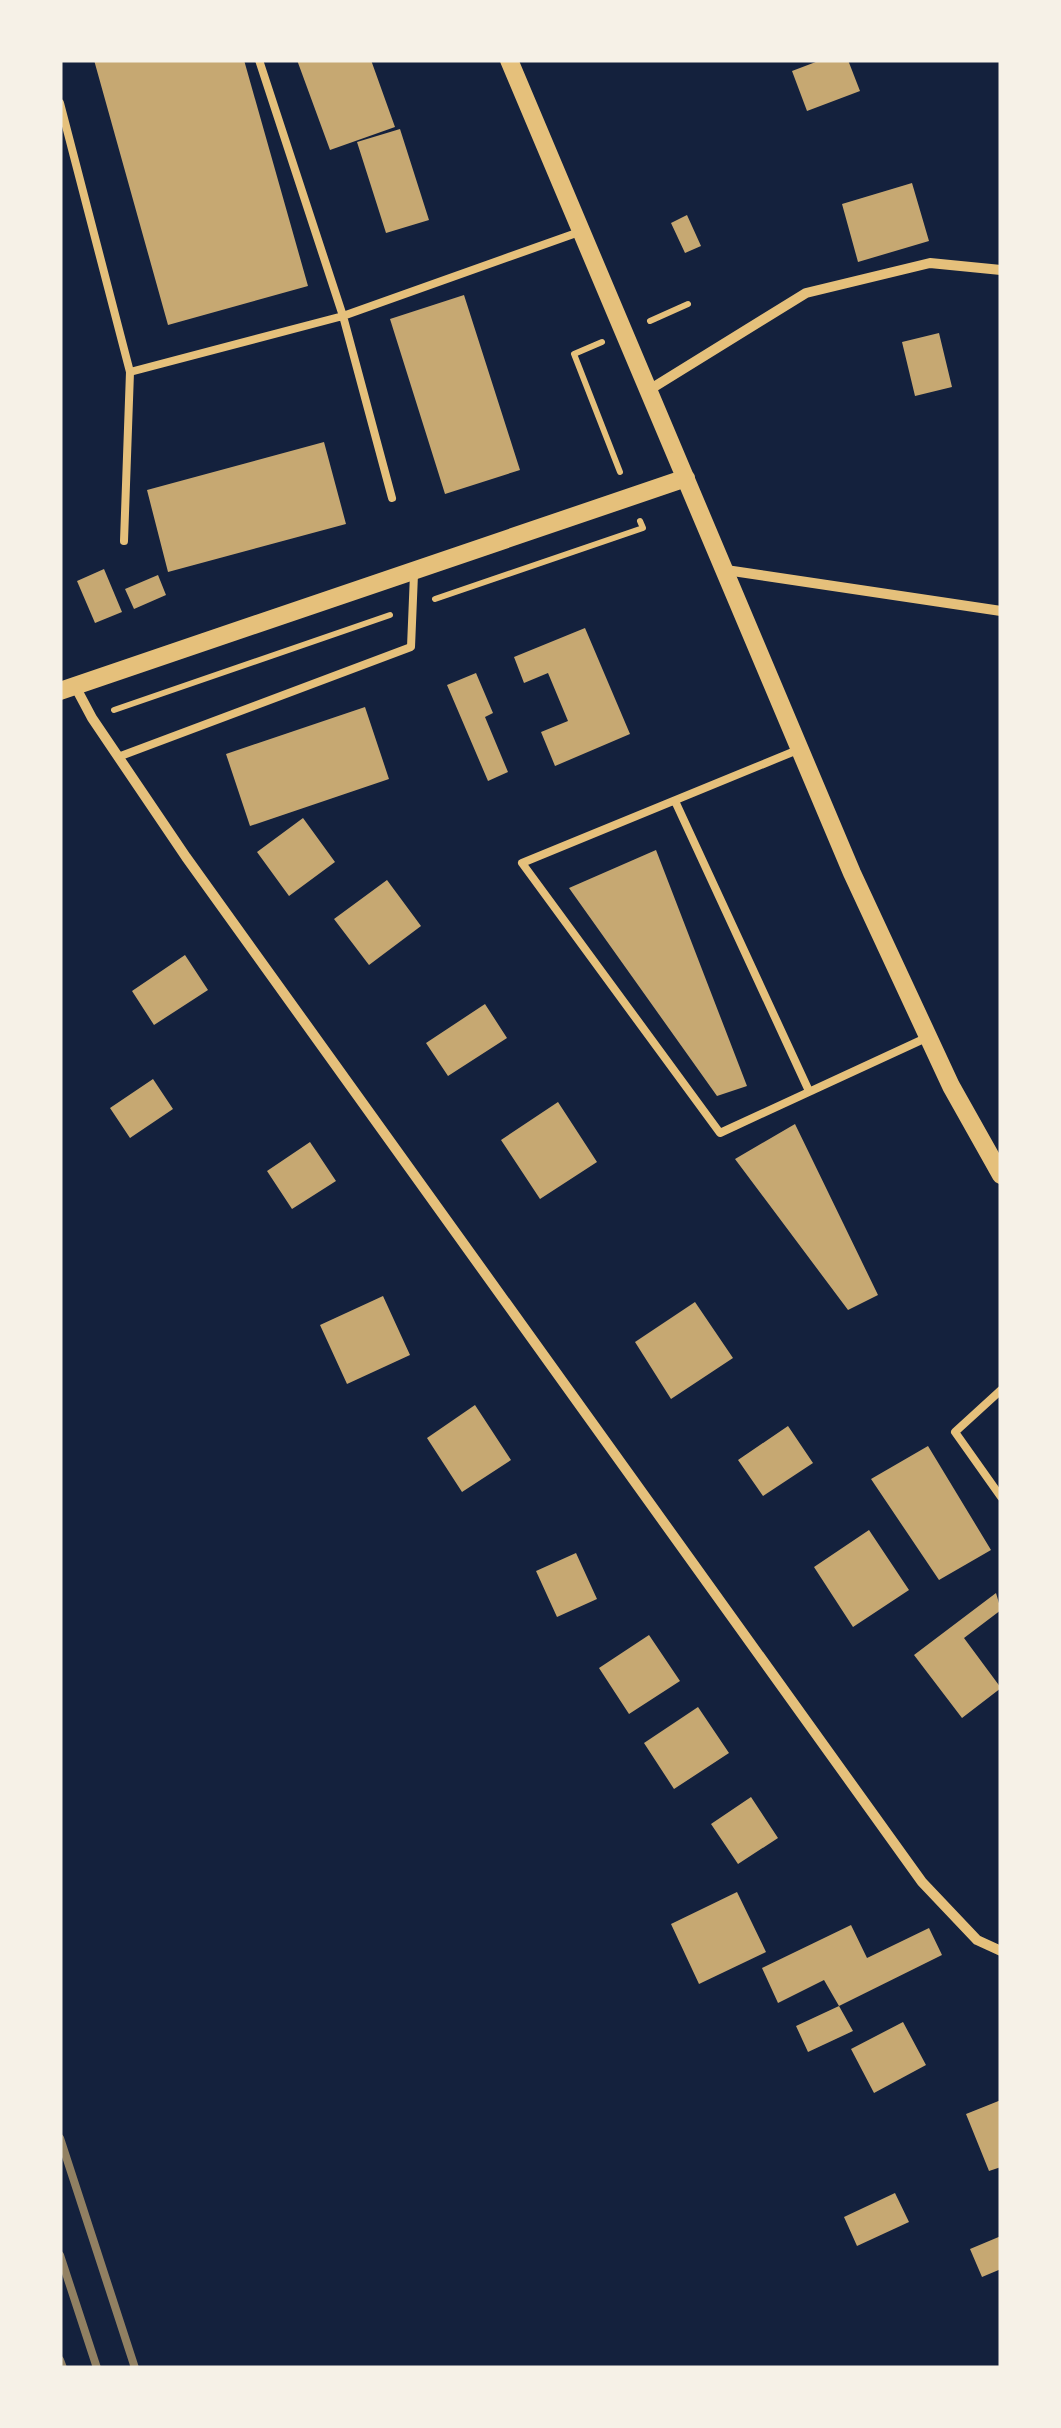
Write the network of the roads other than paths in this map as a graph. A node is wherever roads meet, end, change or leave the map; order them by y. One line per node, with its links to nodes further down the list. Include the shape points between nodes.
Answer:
1 (259, 60): 6 (lane)
2 (509, 60): 4 (street)
3 (60, 103): 7 (lane)
4 (582, 231): 6 (lane); 8 (street)
5 (1001, 270): 8 (street, via 930,263 806,293)
6 (342, 316): 7 (lane); 10 (lane)
7 (130, 372): 11 (lane)
8 (649, 390): 9 (street)
9 (686, 478): 12 (street); 13 (street)
10 (392, 498)
11 (124, 541)
12 (414, 570): 15 (street); 17 (lane, via 411,647)
13 (726, 570): 14 (street); 16 (street)
14 (1001, 611)
15 (68, 689): 17 (street)
16 (800, 749): 18 (lane); 19 (street)
17 (118, 756): 24 (street, via 922,1882 977,1940)
18 (675, 800): 20 (lane); 20 (lane, via 522,863 720,1133)
19 (928, 1037): 20 (lane); 21 (street)
20 (809, 1091)
21 (1001, 1175)
22 (1001, 1390): 23 (lane, via 956,1432)
23 (1001, 1497)
24 (1001, 1951)

